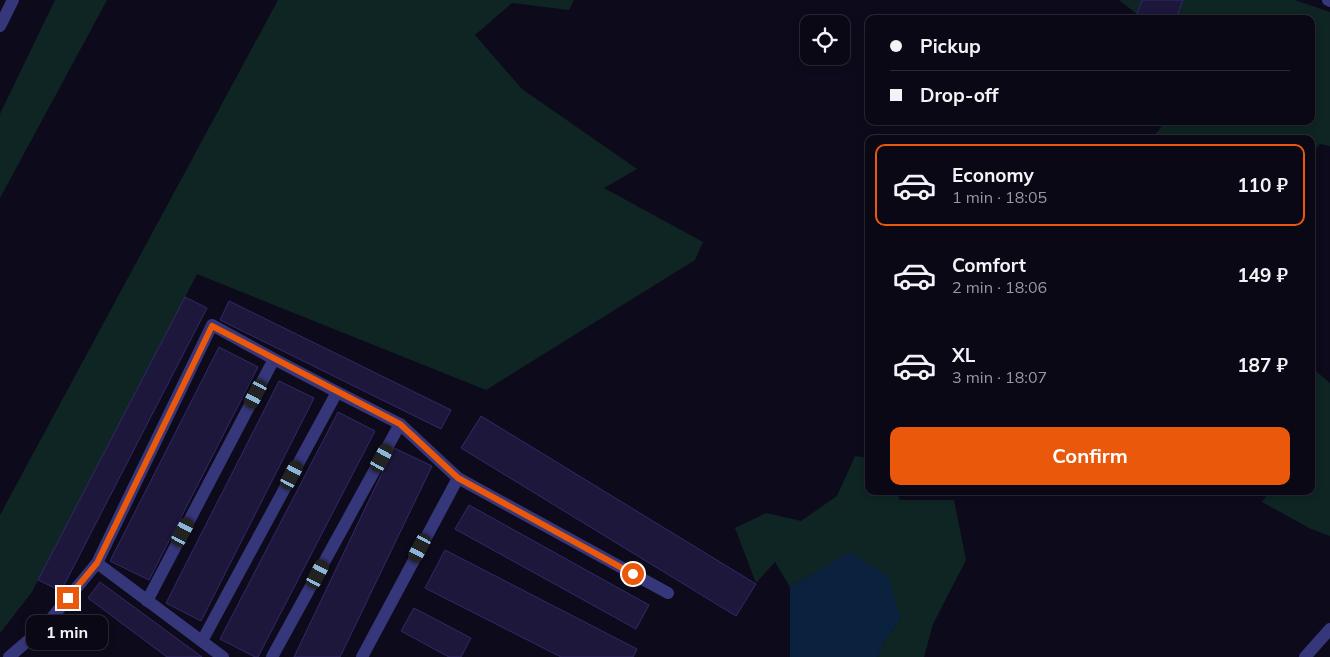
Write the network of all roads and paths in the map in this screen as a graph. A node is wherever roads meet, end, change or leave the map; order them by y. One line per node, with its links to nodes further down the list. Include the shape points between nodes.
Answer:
1 (13, 0): 2 (street)
2 (0, 26)
3 (274, 359): 4 (street); 7 (street, via 212,326); 9 (street)
4 (337, 392): 5 (street); 11 (street)
5 (400, 424): 6 (street); 14 (street)
6 (458, 478): 8 (street); 15 (street)
7 (97, 563): 9 (street); 12 (street, via 45,626)
8 (668, 593)
9 (147, 601): 11 (street)
10 (1330, 629): 16 (street)
11 (202, 641): 13 (street)
12 (9, 657)
13 (223, 657)
14 (272, 657)
15 (362, 657)
16 (1305, 657)

